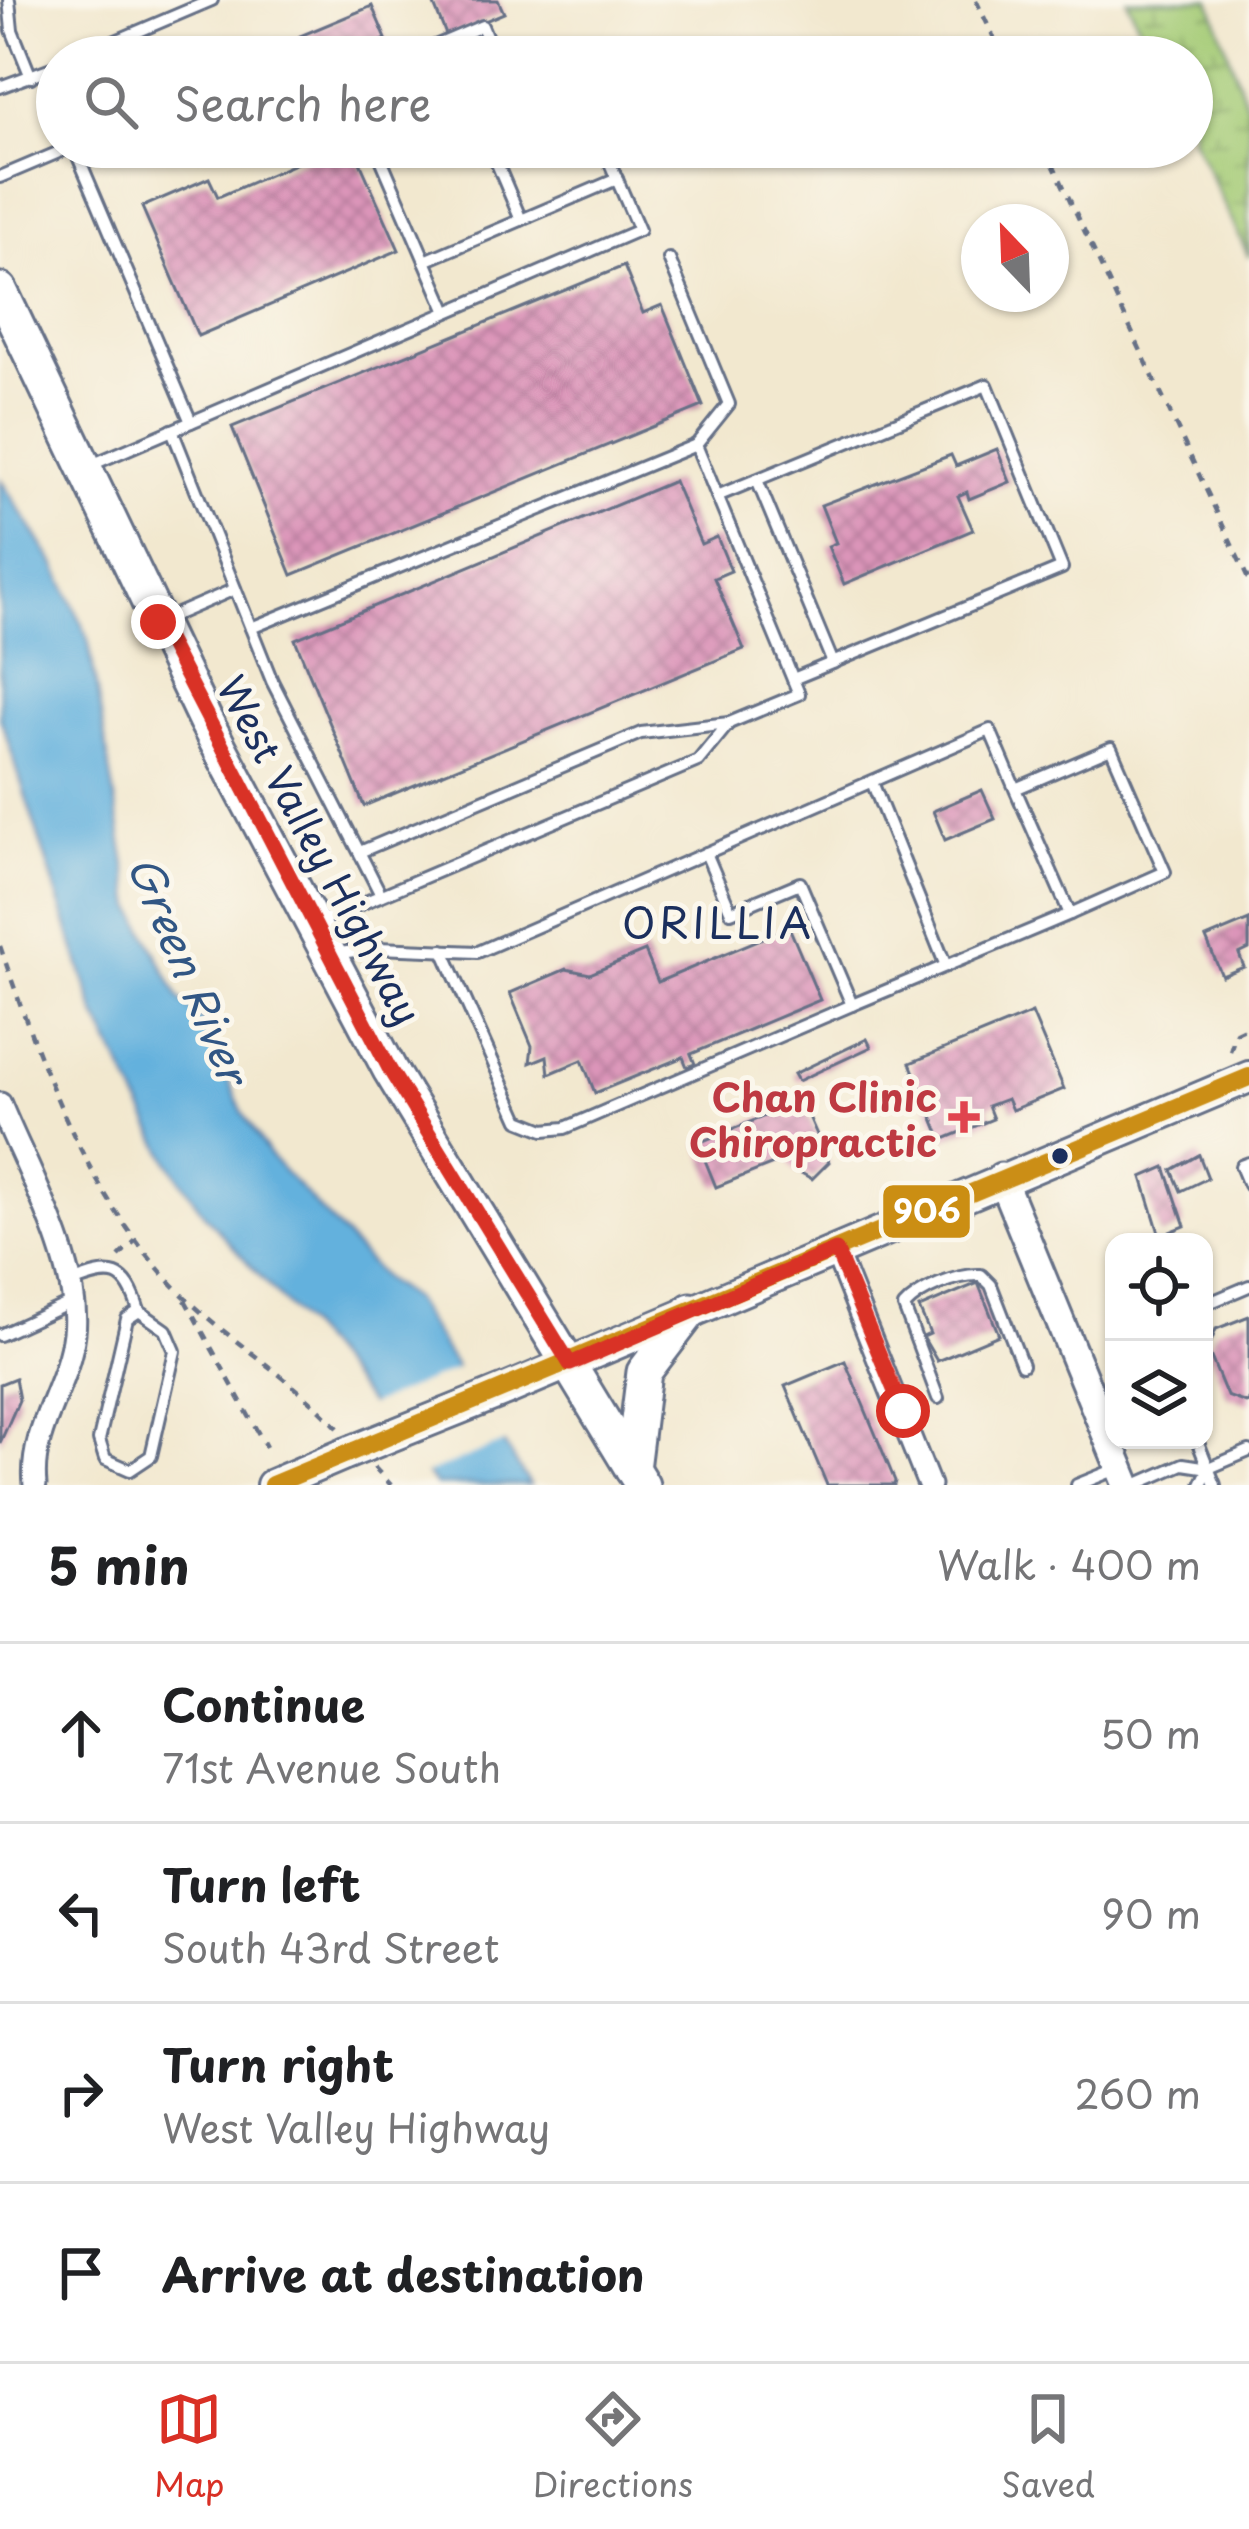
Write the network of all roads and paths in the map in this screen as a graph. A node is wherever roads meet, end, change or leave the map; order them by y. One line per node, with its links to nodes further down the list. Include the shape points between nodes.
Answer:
1 (9, 0): 9 (lane)
2 (212, 0): 4 (lane)
3 (976, 0): 7 (path)
4 (127, 36)
5 (459, 36): 6 (lane, via 482,26)
6 (486, 36)
7 (993, 36)
8 (36, 75): 9 (lane)
9 (31, 77): 10 (lane)
10 (0, 87)
11 (36, 162): 17 (lane)
12 (81, 168): 24 (lane)
13 (385, 168): 21 (lane)
14 (499, 168): 19 (lane)
15 (612, 168): 18 (lane)
16 (1055, 168): 30 (path)
17 (0, 177)
18 (617, 179): 19 (lane); 23 (lane, via 639,230)
19 (521, 220): 21 (lane)
20 (669, 259): 26 (lane, via 729,404)
21 (425, 261): 23 (lane)
22 (0, 290): 27 (main road, West Valley Highway)
23 (447, 313): 24 (lane)
24 (191, 422): 25 (lane)
25 (172, 430): 27 (lane); 31 (lane)
26 (695, 445): 29 (lane); 33 (lane)
27 (83, 469): 32 (main road, West Valley Highway)
28 (757, 480): 29 (lane); 34 (lane); 34 (lane, via 986,385 995,405 1062,568)
29 (717, 496): 35 (lane)
30 (1249, 581)
31 (236, 589): 32 (lane); 33 (lane)
32 (158, 622): 43 (main road, West Valley Highway)
33 (251, 628): 39 (lane)
34 (833, 663): 35 (lane)
35 (793, 680): 36 (lane, via 799,694)
36 (729, 723): 39 (lane, via 641,733); 41 (lane, via 698,761)
37 (872, 782): 38 (lane, via 990,730); 40 (lane); 47 (lane)
38 (1015, 790): 42 (lane); 42 (lane, via 1112,748 1166,872)
39 (362, 851): 41 (lane)
40 (706, 853): 45 (lane, via 478,952); 48 (lane, via 731,912 800,883)
41 (381, 895): 43 (lane)
42 (1070, 914): 47 (lane)
43 (313, 924): 46 (main road, West Valley Highway)
44 (0, 946): 56 (path, via 50,1087)
45 (443, 950): 46 (lane); 48 (lane, via 519,1120 544,1130 584,1121)
46 (329, 955): 66 (main road, West Valley Highway)
47 (946, 966): 48 (lane)
48 (852, 1005)
49 (1249, 1028): 50 (path, via 1236,1033)
50 (1229, 1051)
51 (1249, 1077): 54 (main road)
52 (0, 1104): 60 (street)
53 (1249, 1163): 55 (lane, via 1241,1166)
54 (1001, 1177): 57 (main road); 75 (street)
55 (1249, 1185)
56 (138, 1238): 58 (path); 61 (path)
57 (836, 1250): 63 (main road); 79 (street)
58 (106, 1270): 60 (lane); 64 (lane, via 127,1279)
59 (1249, 1286): 62 (lane)
60 (71, 1293): 65 (lane); 76 (street, via 74,1332 36,1443)
61 (182, 1294): 69 (path); 70 (path, via 300,1387)
62 (1213, 1302)
63 (691, 1310): 66 (main road); 74 (main road, via 644,1372)
64 (139, 1311): 64 (lane, via 128,1318 99,1441 105,1459 130,1470 151,1456 175,1351 166,1330)
65 (0, 1335)
66 (570, 1364): 70 (main road, bridge); 74 (main road, West Valley Highway)
67 (1022, 1365): 68 (lane, via 992,1286 982,1275 964,1276 904,1307)
68 (938, 1398)
69 (266, 1447)
70 (350, 1447): 77 (main road); 78 (path)
71 (1201, 1449): 73 (lane)
72 (1249, 1451): 73 (lane)
73 (1208, 1468): 75 (lane, via 1183,1464); 81 (lane); 82 (lane)
74 (637, 1477)
75 (1127, 1479): 80 (lane)
76 (35, 1485)
77 (272, 1485)
78 (391, 1485)
79 (929, 1485)
80 (1077, 1485)
81 (1201, 1485)
82 (1215, 1485)

